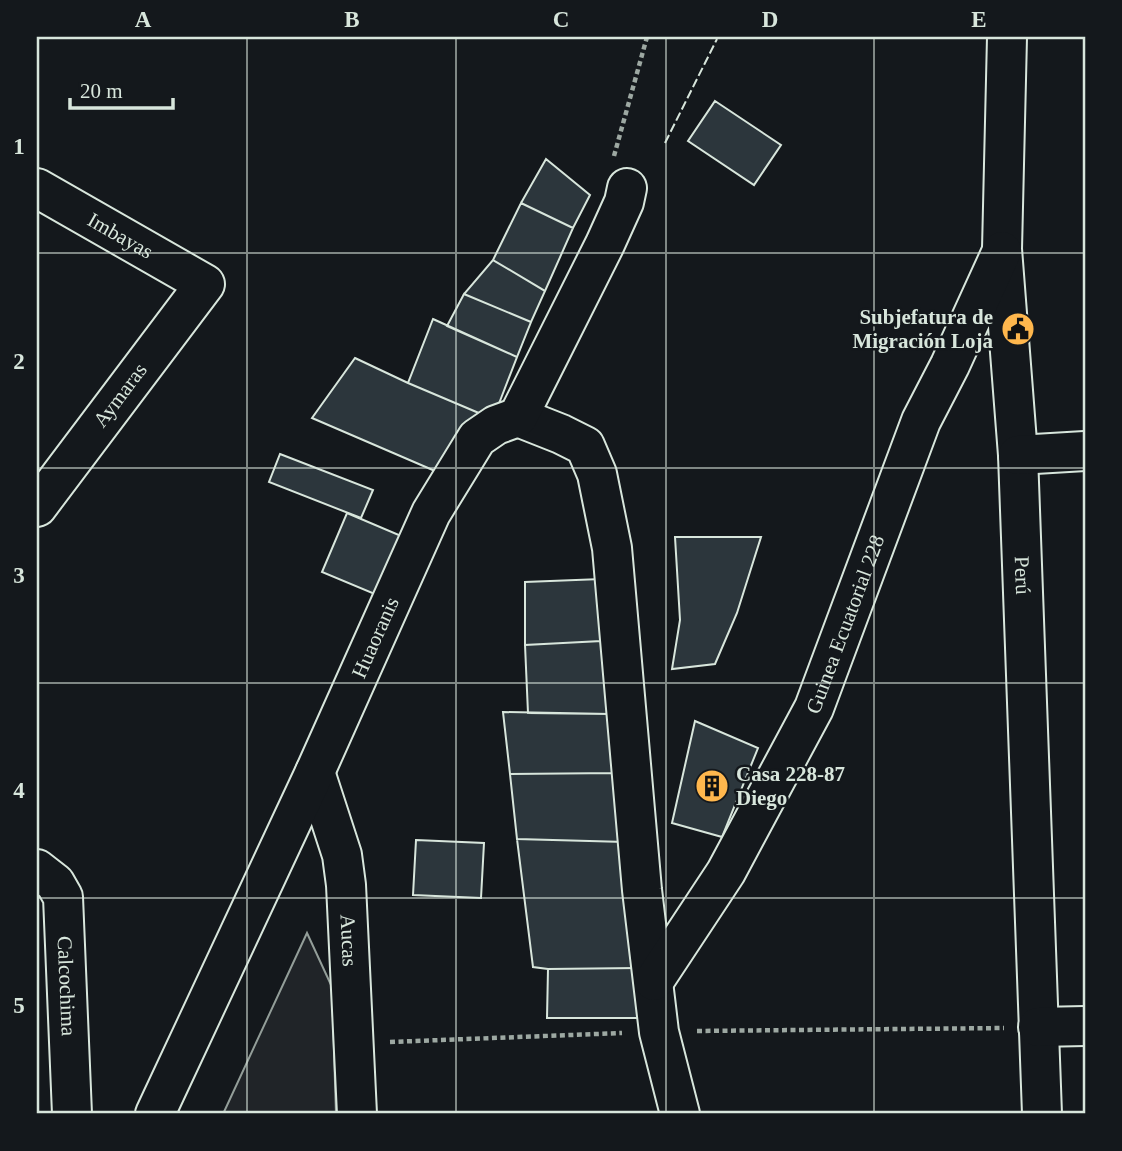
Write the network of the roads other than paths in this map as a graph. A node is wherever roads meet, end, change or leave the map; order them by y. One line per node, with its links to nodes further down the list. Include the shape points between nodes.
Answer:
1 (1007, 37): 4 (street, Perú)
2 (37, 188): 5 (street, Imbayas)
3 (627, 188): 6 (street, via 605,244)
4 (1002, 249): 8 (street, Perú); 13 (street, Guinea Ecuatorial 228, via 922,421 814,708 726,872)
5 (205, 284): 9 (street, Aymaras)
6 (518, 417): 11 (street, Huaoranis, via 477,438 431,513); 13 (street, via 584,446 597,474 612,548)
7 (1085, 451): 8 (street)
8 (1018, 455): 15 (street, Perú)
9 (49, 465): 10 (street, Aymaras)
10 (37, 506)
11 (315, 772): 17 (street, Huaoranis); 18 (street, Aucas, via 342,855 346,886)
12 (37, 869): 16 (street, Calcochima, via 55,883 63,897)
13 (654, 981): 19 (street, via 659,1032)
14 (1085, 1026): 15 (street)
15 (1038, 1027): 20 (street, Perú)
16 (72, 1114)
17 (155, 1114)
18 (357, 1114)
19 (680, 1114)
20 (1042, 1114)

